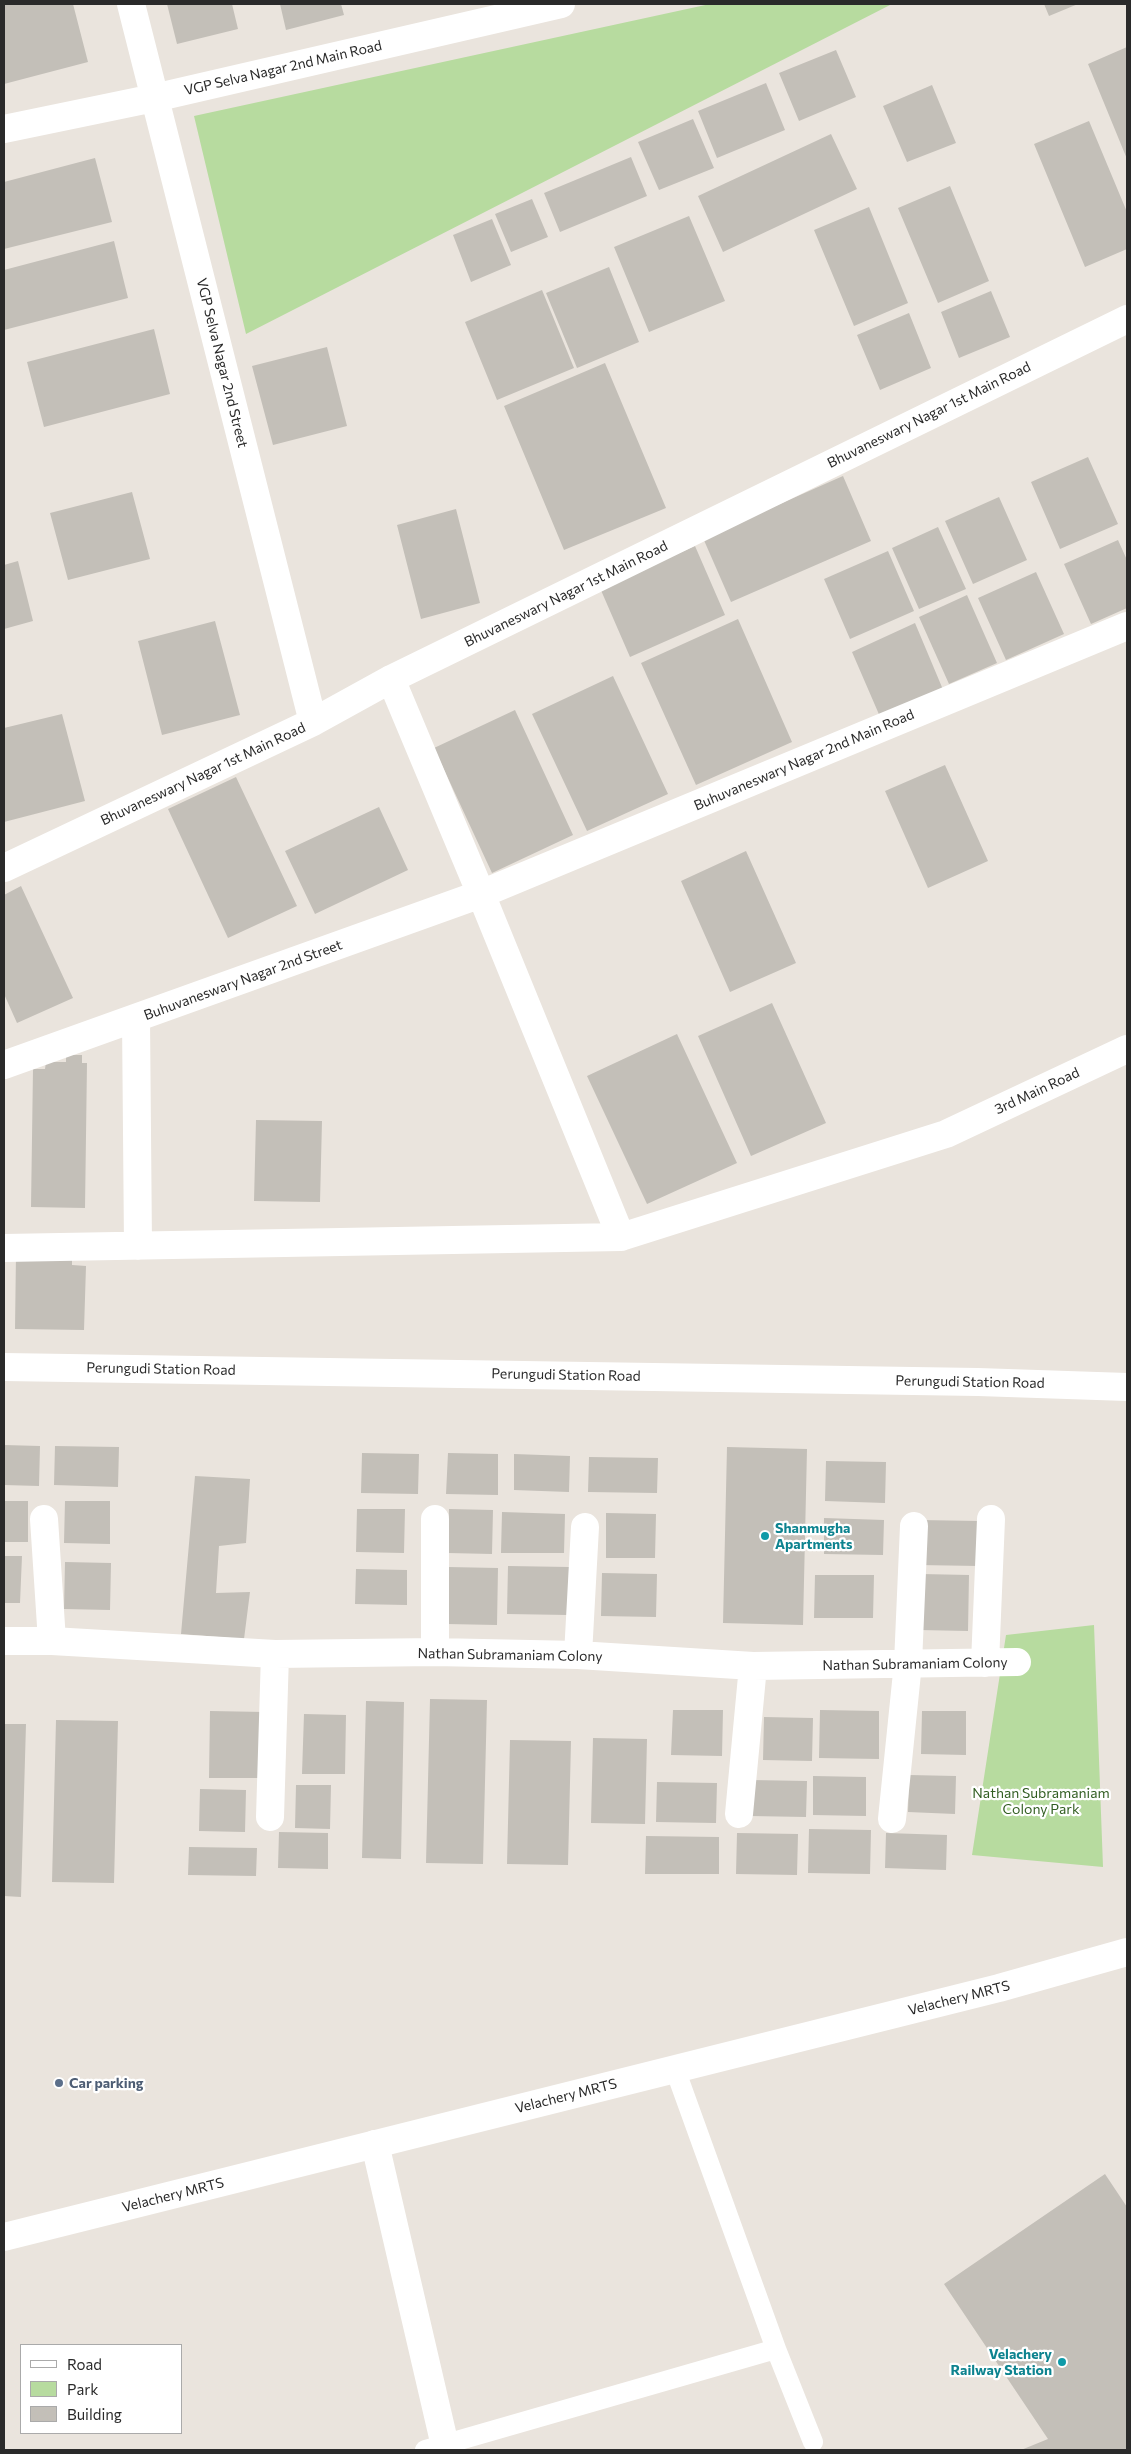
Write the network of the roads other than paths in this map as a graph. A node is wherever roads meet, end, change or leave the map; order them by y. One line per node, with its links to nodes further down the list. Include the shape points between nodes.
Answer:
1 (131, 4): 3 (street, VGP Selva Nagar 2nd Street)
2 (560, 4): 3 (street, VGP Selva Nagar 2nd Main Road)
3 (154, 98): 4 (street, VGP Selva Nagar 2nd Main Road); 8 (street, VGP Selva Nagar 2nd Street)
4 (4, 129)
5 (1127, 318): 7 (street, Bhuvaneswary Nagar 1st Main Road)
6 (1127, 626): 10 (street, Buhuvaneswary Nagar 2nd Main Road)
7 (391, 679): 8 (street, Bhuvaneswary Nagar 1st Main Road); 10 (street)
8 (313, 722): 9 (street, Bhuvaneswary Nagar 1st Main Road)
9 (4, 868)
10 (482, 894): 11 (street, Buhuvaneswary Nagar 2nd Street); 14 (street)
11 (136, 1018): 13 (street, Buhuvaneswary Nagar 2nd Street); 15 (street)
12 (1127, 1049): 14 (street, 3rd Main Road, via 946,1134)
13 (4, 1065)
14 (620, 1237): 15 (street, 3rd Main Road)
15 (138, 1246): 16 (street, 3rd Main Road)
16 (4, 1248)
17 (4, 1367): 18 (street, Perungudi Station Road, via 968,1381)
18 (1127, 1387)
19 (44, 1519): 25 (street)
20 (435, 1519): 26 (street)
21 (991, 1519): 31 (street)
22 (914, 1526): 30 (street)
23 (585, 1527): 28 (street)
24 (4, 1641): 25 (street, Nathan Subramaniam Colony)
25 (52, 1641): 27 (street, Nathan Subramaniam Colony)
26 (434, 1652): 27 (street, Nathan Subramaniam Colony); 28 (street, Nathan Subramaniam Colony)
27 (275, 1654): 34 (street)
28 (578, 1655): 32 (street, Nathan Subramaniam Colony)
29 (1017, 1662): 31 (street, Nathan Subramaniam Colony)
30 (908, 1663): 31 (street, Nathan Subramaniam Colony); 32 (street, Nathan Subramaniam Colony); 35 (street)
31 (985, 1663)
32 (753, 1666): 33 (street)
33 (739, 1814)
34 (270, 1817)
35 (892, 1820)
36 (1127, 1952): 37 (street, Velachery MRTS, via 999,1988)
37 (675, 2069): 38 (street, Velachery MRTS); 40 (lane)
38 (375, 2144): 39 (street, Velachery MRTS); 42 (street)
39 (4, 2237)
40 (776, 2349): 41 (lane); 42 (lane)
41 (813, 2442)
42 (439, 2448)

